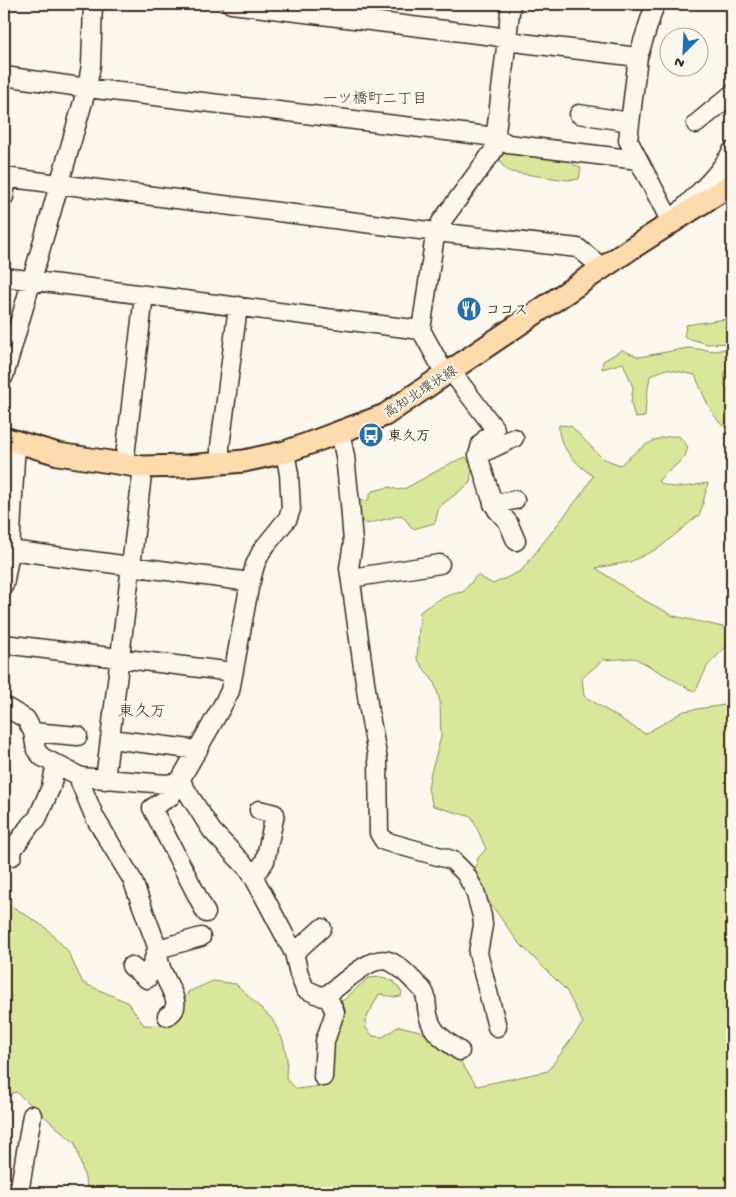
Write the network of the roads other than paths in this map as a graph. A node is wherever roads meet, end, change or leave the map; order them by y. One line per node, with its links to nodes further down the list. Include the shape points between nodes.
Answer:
1 (93, 4): 8 (street)
2 (231, 4): 5 (street)
3 (511, 4): 5 (street)
4 (655, 4): 6 (street)
5 (507, 39): 6 (street); 13 (street)
6 (638, 57): 11 (street)
7 (4, 76): 8 (street)
8 (87, 88): 13 (street); 18 (street)
9 (732, 94): 12 (street)
10 (579, 114): 11 (street)
11 (630, 122): 15 (street, via 628,140)
12 (696, 124)
13 (496, 137): 15 (street, via 508,144); 21 (street, via 494,150)
14 (732, 151): 20 (street, via 712,180)
15 (638, 160): 20 (street)
16 (5, 178): 18 (street); 19 (street)
17 (732, 184): 20 (main road, 高知北環状線)
18 (58, 185): 21 (street); 24 (street)
19 (4, 197)
20 (671, 222): 22 (main road, 高知北環状線)
21 (436, 232): 22 (street, via 578,248); 27 (street)
22 (603, 268): 28 (main road, 高知北環状線)
23 (4, 277): 24 (street)
24 (32, 281): 25 (street); 29 (street)
25 (144, 295): 26 (street); 36 (street)
26 (238, 306): 27 (street); 35 (street)
27 (421, 330): 28 (street)
28 (448, 372): 30 (main road, 高知北環状線, via 385,415); 34 (street, via 495,429 481,444)
29 (4, 376)
30 (340, 432): 33 (main road, 高知北環状線); 43 (street, via 353,543 349,568)
31 (514, 438): 34 (street)
32 (11, 441): 36 (main road, 高知北環状線, via 58,454); 40 (street, via 15,459)
33 (284, 452): 35 (main road, 高知北環状線); 44 (street, via 291,509 285,523 259,556)
34 (478, 455): 38 (street)
35 (220, 464): 36 (main road, 高知北環状線)
36 (134, 466): 42 (street)
37 (516, 500): 38 (street)
38 (493, 504): 39 (street, via 508,522)
39 (516, 541)
40 (10, 550): 42 (street); 45 (street)
41 (440, 564): 43 (street)
42 (132, 566): 44 (street); 47 (street)
43 (351, 578): 69 (street, via 378,760 379,833 384,840 452,860 465,873 475,891 482,916 478,953)
44 (250, 582): 48 (street)
45 (4, 585)
46 (4, 644): 47 (street)
47 (121, 658): 48 (street); 52 (street)
48 (233, 672): 53 (street, via 230,691)
49 (4, 706): 50 (street, via 26,719)
50 (33, 732): 51 (street); 54 (street, via 36,750)
51 (78, 736)
52 (111, 739): 53 (street); 56 (street)
53 (198, 750): 57 (street)
54 (56, 764): 55 (street); 59 (street, via 52,787 37,819 13,849)
55 (81, 777): 56 (street); 64 (street, via 80,782 95,818 132,879)
56 (105, 780): 57 (street)
57 (181, 782): 60 (street, via 212,831); 61 (street, via 171,796 152,808)
58 (259, 810): 60 (street, via 275,814 265,861)
59 (12, 856)
60 (253, 876): 65 (street)
61 (206, 913)
62 (322, 928): 65 (street)
63 (201, 937): 64 (street)
64 (158, 949): 66 (street, via 147,979); 68 (street, via 158,959 176,998 172,1014)
65 (294, 953): 67 (street, via 306,989 323,997)
66 (130, 966)
67 (327, 995): 70 (street, via 362,968 374,962 389,961 426,994 431,1026); 71 (street, via 335,1012 325,1042)
68 (166, 1016)
69 (497, 1027)
70 (460, 1051)
71 (323, 1077)
72 (32, 1115): 73 (street)
73 (19, 1193)

